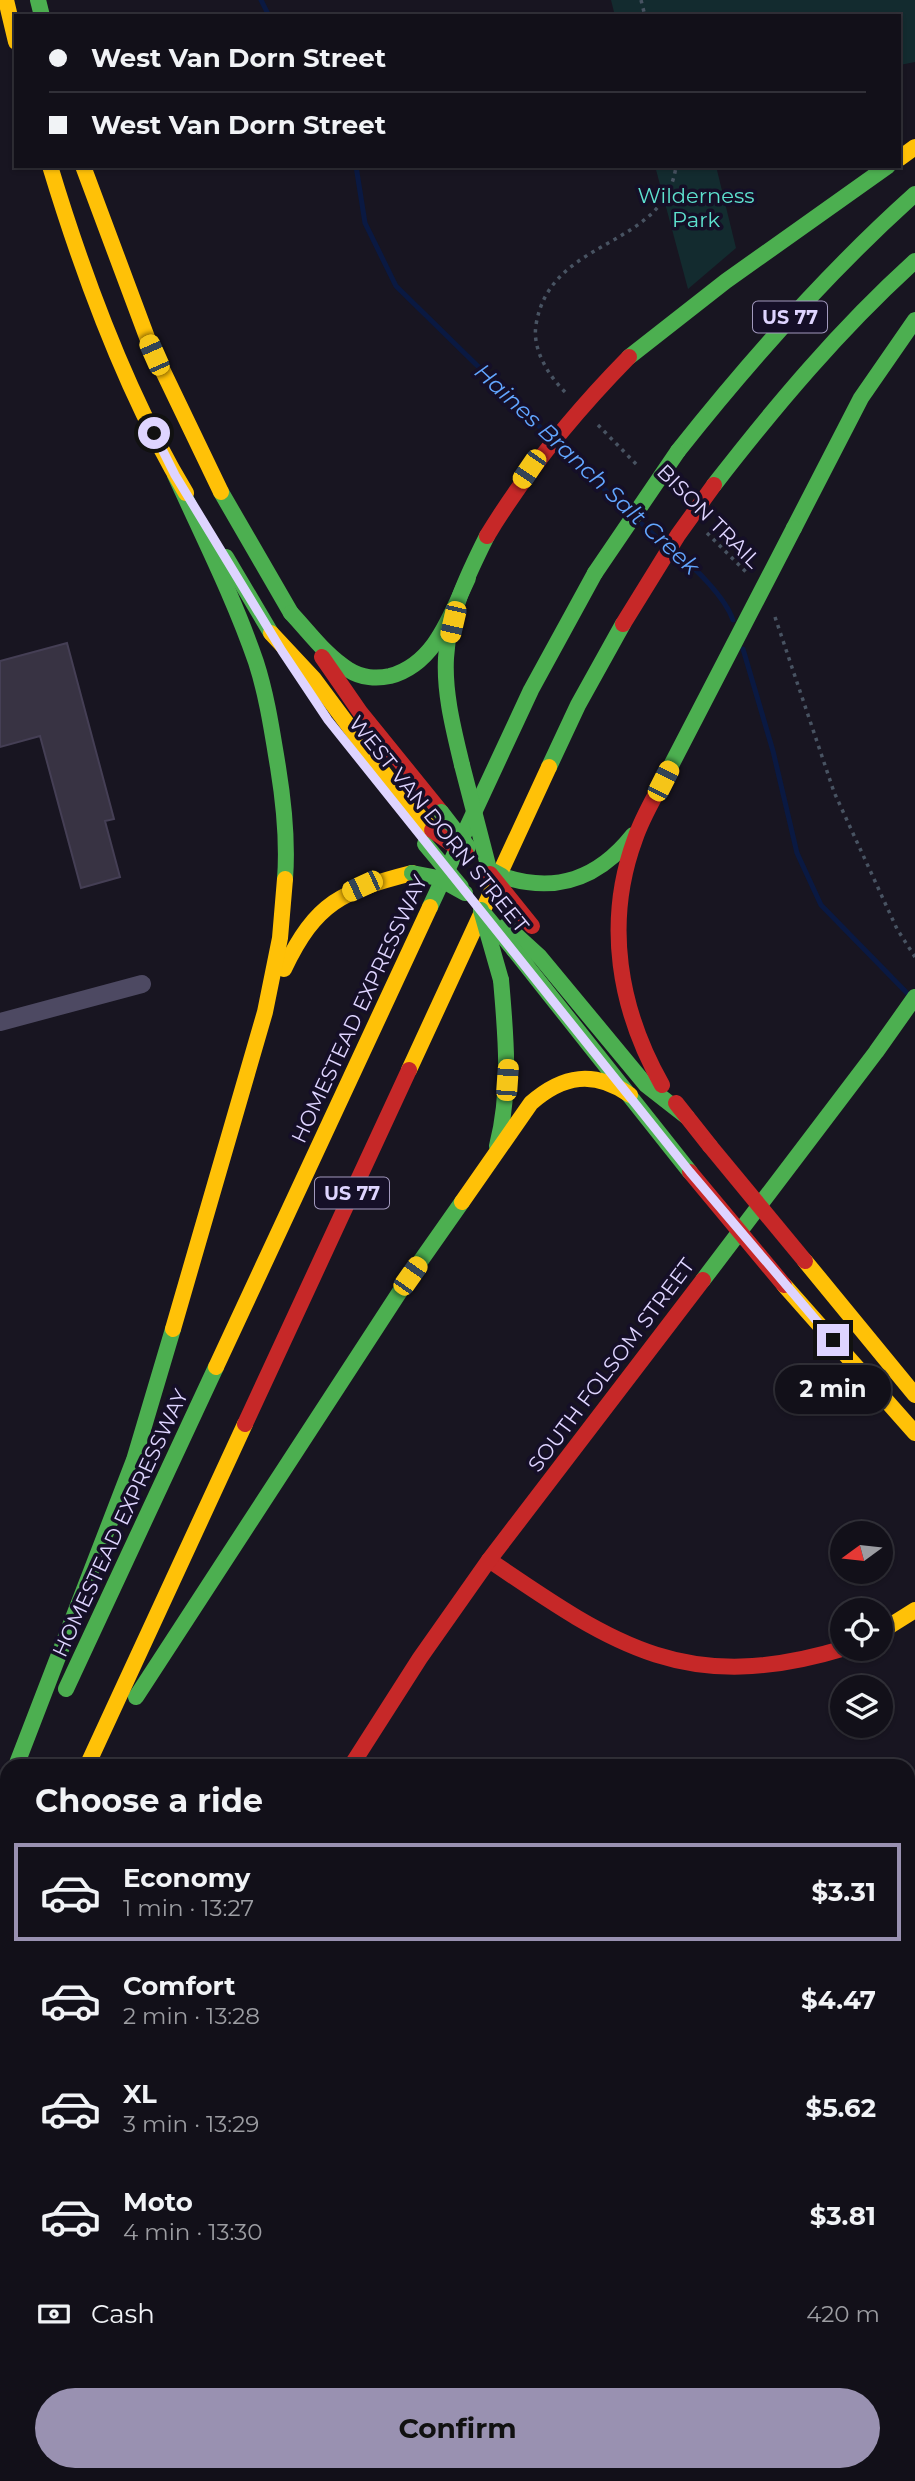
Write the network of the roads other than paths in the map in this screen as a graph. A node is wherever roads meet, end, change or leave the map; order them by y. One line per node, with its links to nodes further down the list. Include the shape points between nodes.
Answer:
1 (6, 0): 2 (main road)
2 (14, 33)
3 (51, 168): 9 (main road, via 107,327)
4 (84, 168): 11 (main road, WEST VAN DORN STREET, via 106,237 185,425)
5 (885, 168): 10 (main road, bridge, via 726,281 629,357 536,460 507,500)
6 (915, 194): 35 (main road, HOMESTEAD EXPRESSWAY / US 77, bridge, via 772,336 678,451 595,573 531,690)
7 (915, 261): 36 (main road, US 77, bridge, via 799,379 678,535 623,624 573,718)
8 (915, 320): 12 (main road, bridge, via 861,398)
9 (175, 475): 13 (main road, via 271,633 314,679); 22 (main road, via 257,663 279,758 287,850 285,894)
10 (468, 578): 11 (main road, via 425,658 396,676 379,678 349,670); 15 (main road, bridge, via 453,622 445,672)
11 (291, 612): 14 (main road, WEST VAN DORN STREET, bridge, via 360,712)
12 (647, 813): 15 (main road, bridge, via 615,857 576,879 550,885 512,880); 24 (main road, via 633,842 620,900 619,962 639,1044)
13 (429, 837): 14 (main road, bridge); 16 (main road, WEST VAN DORN STREET, bridge)
14 (464, 847): 15 (main road); 17 (main road)
15 (487, 869): 18 (main road); 24 (main road, WEST VAN DORN STREET, bridge)
16 (465, 893): 17 (main road, WEST VAN DORN STREET); 22 (main road, bridge, via 438,878 412,873 362,886 336,899 304,930)
17 (480, 906): 18 (main road); 19 (main road, WEST VAN DORN STREET, bridge); 27 (main road, bridge, via 501,980 508,1063 498,1142)
18 (506, 926): 19 (main road, bridge)
19 (519, 949): 25 (main road, WEST VAN DORN STREET); 26 (main road, via 646,1085)
20 (142, 984): 23 (street)
21 (915, 997): 30 (main road, SOUTH FOLSOM STREET)
22 (265, 1012): 34 (main road, via 134,1460)
23 (0, 1022)
24 (662, 1086): 26 (main road, WEST VAN DORN STREET)
25 (630, 1095): 27 (main road, via 608,1081 593,1078 547,1088 531,1103); 29 (main road, WEST VAN DORN STREET, bridge, via 784,1285)
26 (687, 1117): 28 (main road, WEST VAN DORN STREET, bridge)
27 (485, 1169): 37 (main road)
28 (915, 1395)
29 (915, 1433)
30 (489, 1560): 33 (main road, via 592,1628 654,1656 692,1665 760,1668); 38 (main road, SOUTH FOLSOM STREET)
31 (915, 1611): 32 (main road)
32 (893, 1624)
33 (830, 1653)
34 (19, 1759)
35 (32, 1759)
36 (92, 1759)
37 (94, 1759)
38 (355, 1759)

